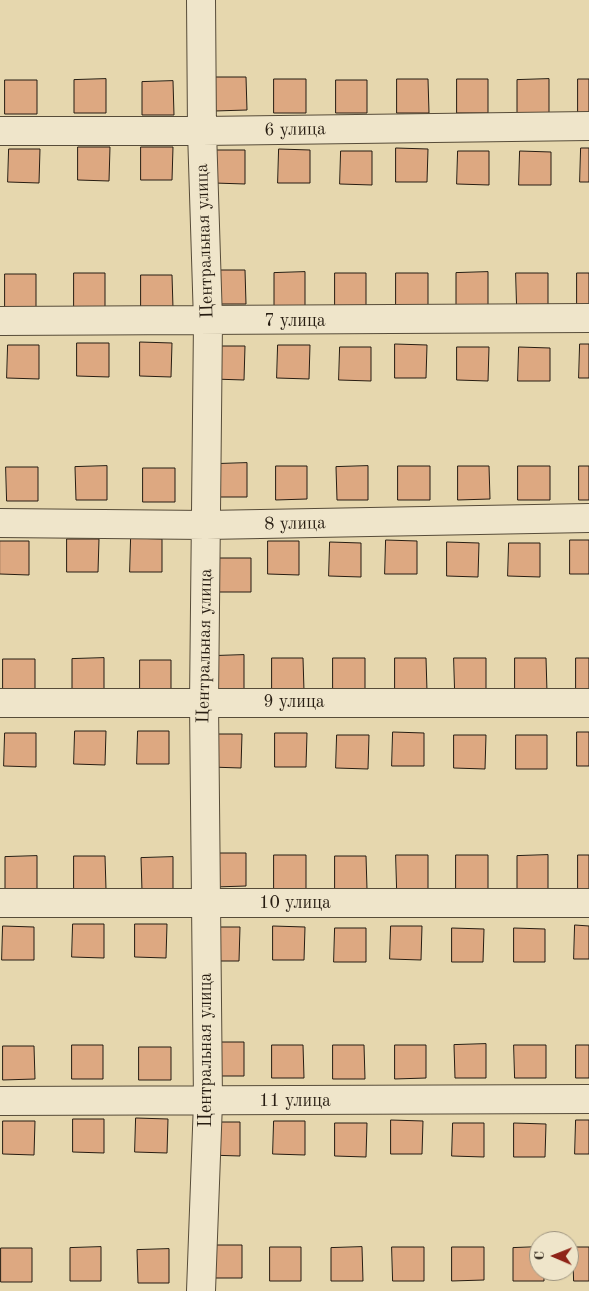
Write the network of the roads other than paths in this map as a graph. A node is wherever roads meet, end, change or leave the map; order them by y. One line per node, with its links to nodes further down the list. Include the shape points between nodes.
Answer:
1 (201, 0): 4 (street, Центральная улица)
2 (589, 126): 4 (street, 6 улица)
3 (0, 131): 4 (street, 6 улица)
4 (202, 131): 7 (street, Центральная улица)
5 (589, 318): 7 (street, 7 улица)
6 (0, 321): 7 (street, 7 улица)
7 (208, 321): 10 (street, Центральная улица)
8 (589, 518): 10 (street, 8 улица)
9 (0, 523): 10 (street, 8 улица)
10 (206, 525): 11 (street, Центральная улица)
11 (204, 702): 12 (street, 9 улица); 13 (street, 9 улица); 14 (street, Центральная улица)
12 (0, 703)
13 (589, 703)
14 (206, 902): 15 (street, 10 улица); 16 (street, 10 улица); 19 (street, Центральная улица)
15 (0, 903)
16 (589, 904)
17 (589, 1099): 19 (street, 11 улица)
18 (0, 1101): 19 (street, 11 улица)
19 (208, 1102): 20 (street, Центральная улица)
20 (201, 1291)

